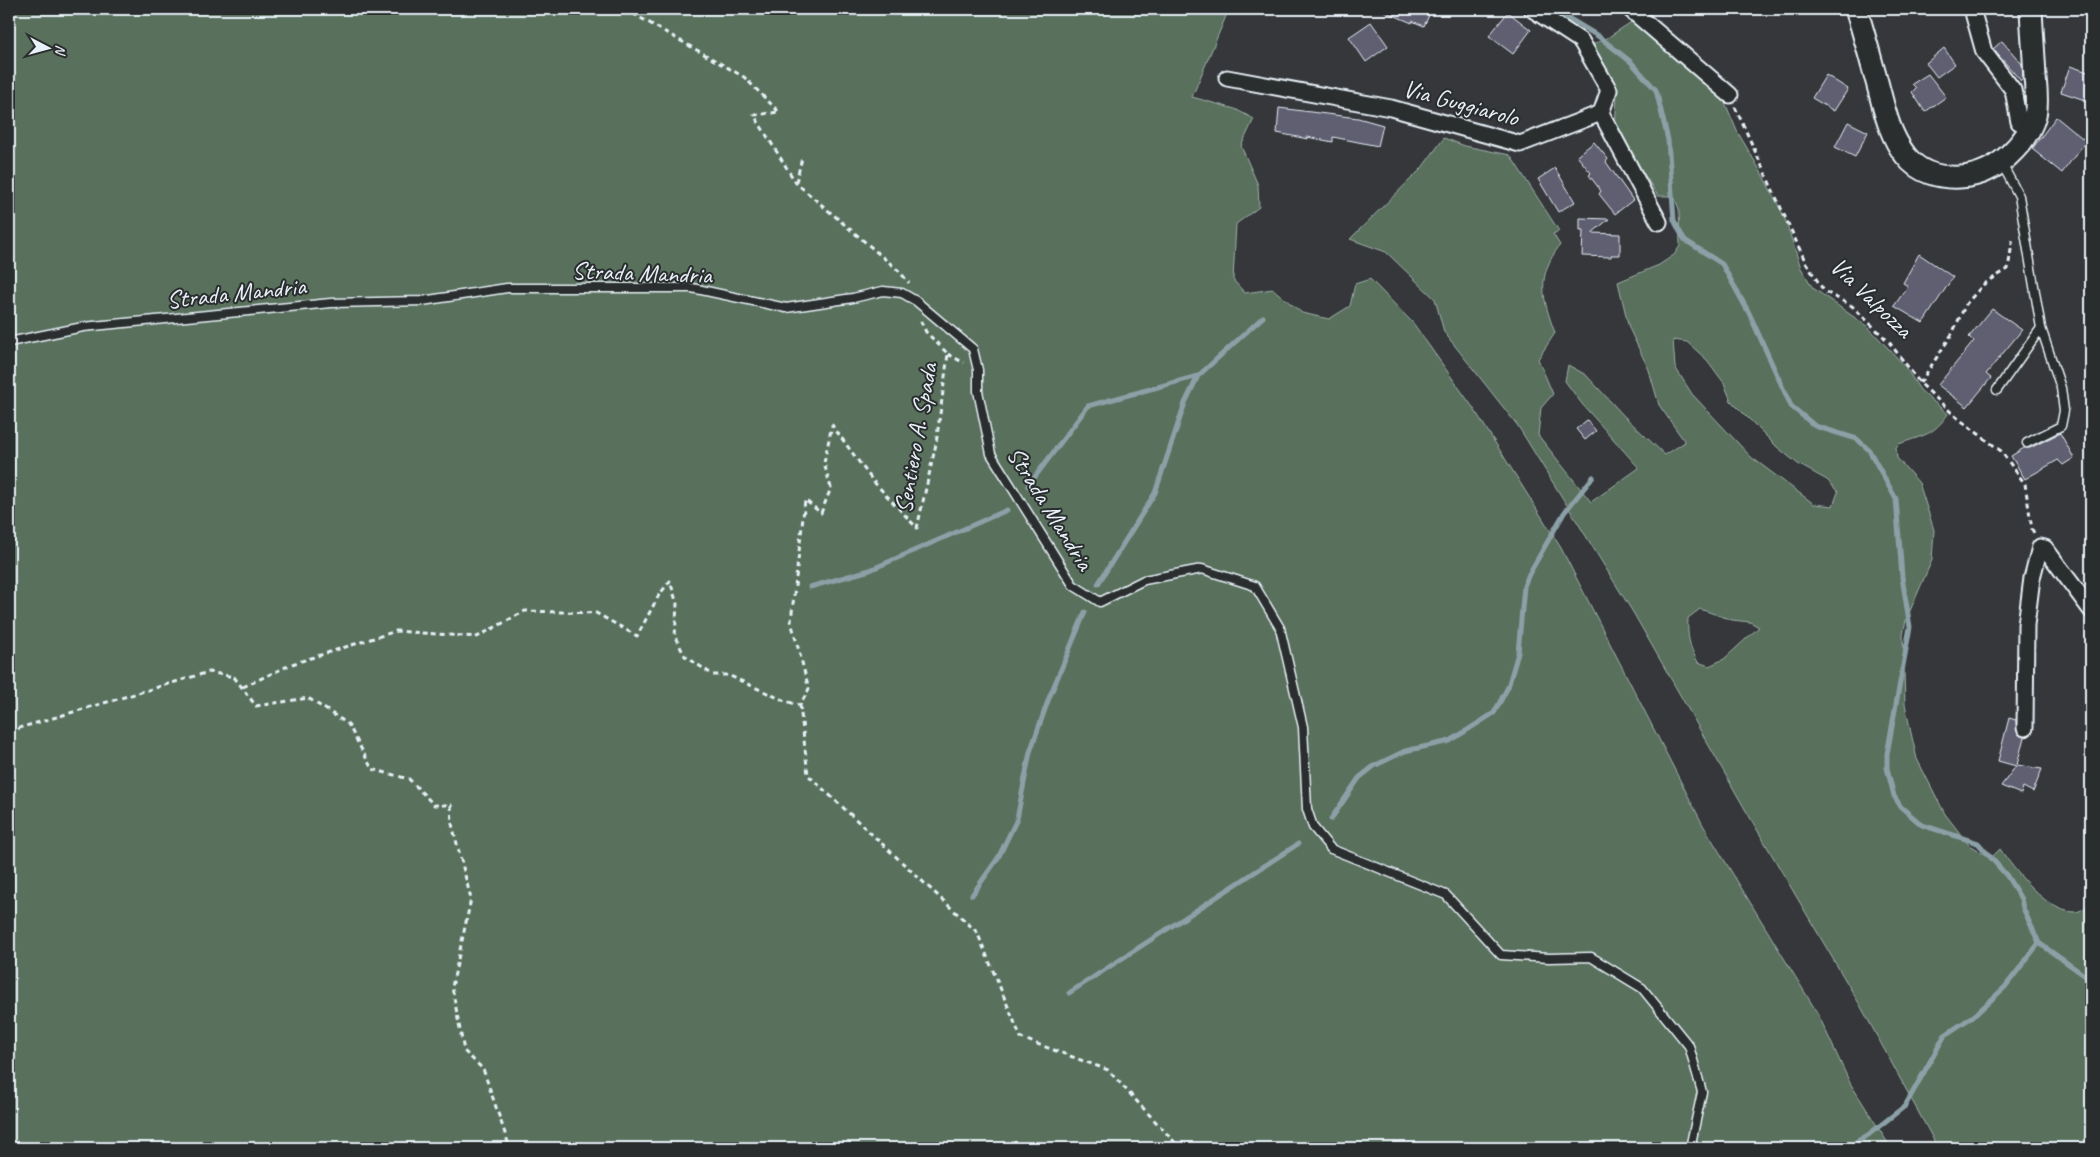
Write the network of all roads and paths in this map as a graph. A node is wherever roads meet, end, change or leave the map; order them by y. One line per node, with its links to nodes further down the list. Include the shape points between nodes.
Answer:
1 (625, 9): 13 (path, via 744,77 779,112 754,115)
2 (1532, 9): 9 (street, via 1581,41 1609,90)
3 (1630, 9): 8 (street)
4 (1856, 9): 12 (main road, via 1889,125 1910,161 1925,171 1948,178 1974,175)
5 (1972, 9): 10 (street, via 1984,52 2013,90 2019,122)
6 (2031, 9): 10 (main road, via 2036,94)
7 (1227, 78): 9 (street, Via Guggiarolo, via 1391,108 1520,144)
8 (1730, 95): 20 (path, Via Valpozza, via 1806,263 1824,291 1852,306 1889,342)
9 (1601, 113): 15 (street)
10 (2030, 128): 12 (main road, via 2021,143)
11 (802, 158): 13 (path)
12 (2002, 162): 14 (lane, via 2019,196)
13 (796, 183): 16 (path, via 899,271 916,292)
14 (2022, 215): 18 (lane); 20 (path, via 2013,236 2008,269 1984,284 1966,304 1952,334)
15 (1659, 222)
16 (916, 301): 17 (lane, Strada Mandria); 19 (lane, Strada Mandria, via 902,293 883,290 786,308 692,288 507,288 422,301 331,303 83,327)
17 (923, 307): 26 (path, Sentiero A. Spada, via 918,317 926,332 948,354 936,444 917,528 873,481 832,425 824,463 831,488 821,513 805,500 792,621 809,689); 31 (lane, Strada Mandria, via 973,349 991,454 1073,585 1100,602 1144,580 1202,569 1255,586 1280,628 1303,726 1307,810 1313,827 1331,848 1446,895 1501,955 1591,957 1642,988 1689,1046 1702,1092)
18 (2041, 328): 21 (lane); 22 (lane, via 2064,412 2061,426)
19 (9, 342)
20 (1920, 383): 23 (path, Via Valpozza, via 1955,416 2001,451 2025,484 2032,529)
21 (1997, 390)
22 (2028, 443)
23 (2040, 547): 24 (street, via 2045,548); 27 (street, via 2026,625)
24 (2091, 610)
25 (243, 687): 26 (path, via 292,664 396,631 478,638 525,611 596,612 637,636 670,581 677,604 675,637 686,656 713,675 728,675); 28 (path, via 234,677 209,672); 29 (path, via 256,706 308,698 348,724 372,769 409,780 434,805 451,805 452,824 471,899 452,987 464,1051 483,1069)
26 (800, 705): 30 (path, via 808,775 977,932 1021,1038 1108,1070)
27 (2024, 728)
28 (9, 730)
29 (510, 1148)
30 (1180, 1148)
31 (1690, 1148)

